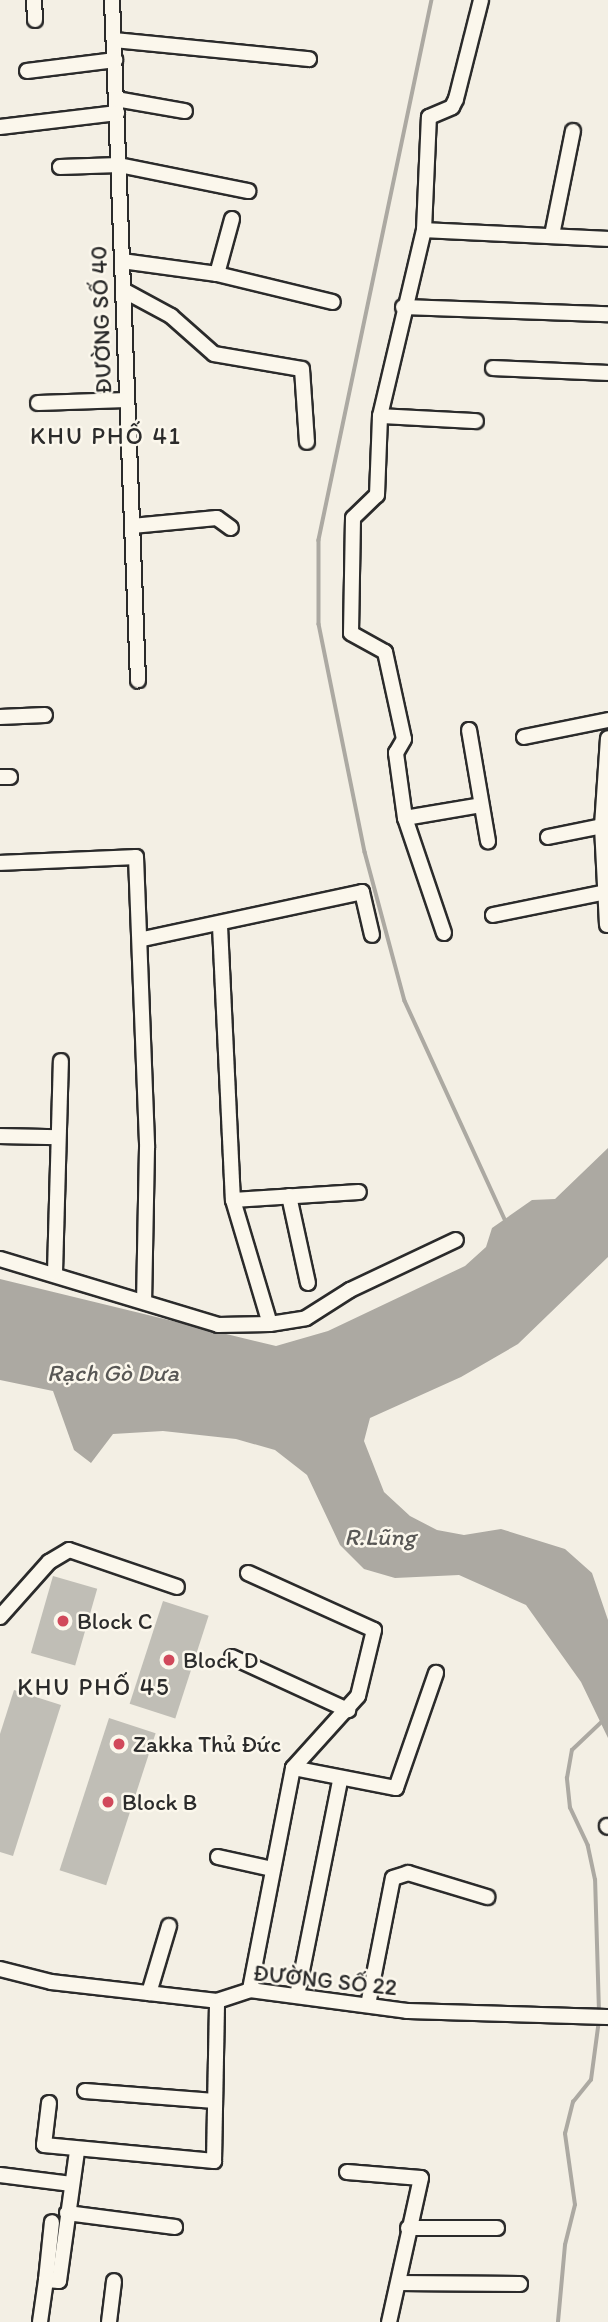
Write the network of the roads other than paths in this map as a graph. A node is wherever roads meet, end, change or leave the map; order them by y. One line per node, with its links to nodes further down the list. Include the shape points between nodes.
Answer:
1 (34, 0): 4 (street)
2 (112, 0): 5 (street, ĐƯỜNG SỐ 40)
3 (481, 0): 17 (street, via 457,99 452,107 429,117)
4 (36, 20)
5 (114, 40): 6 (street); 7 (street, ĐƯỜNG SỐ 40)
6 (309, 59)
7 (115, 60): 8 (street); 9 (street, ĐƯỜNG SỐ 40)
8 (27, 72)
9 (116, 106): 10 (street); 11 (street); 13 (street, ĐƯỜNG SỐ 40)
10 (185, 110)
11 (0, 127)
12 (573, 131): 18 (street)
13 (118, 165): 14 (street); 15 (street); 20 (street, ĐƯỜNG SỐ 40)
14 (60, 167)
15 (248, 191)
16 (232, 219): 21 (street)
17 (424, 230): 18 (street); 24 (street)
18 (552, 235): 19 (street)
19 (608, 239)
20 (122, 261): 21 (street); 22 (street, ĐƯỜNG SỐ 40)
21 (217, 274): 23 (street)
22 (123, 290): 28 (street, ĐƯỜNG SỐ 40); 32 (street, via 171,316 214,354 302,369)
23 (334, 302)
24 (403, 307): 25 (street); 30 (street)
25 (608, 314)
26 (493, 368): 27 (street)
27 (608, 373)
28 (127, 400): 29 (street); 33 (street, ĐƯỜNG SỐ 40)
29 (38, 403)
30 (380, 415): 31 (street); 43 (street, via 377,495 353,519 351,634 385,652 404,739 396,753)
31 (476, 421)
32 (307, 442)
33 (132, 526): 34 (street, via 217,518); 35 (street, ĐƯỜNG SỐ 40)
34 (232, 528)
35 (138, 681)
36 (45, 715): 37 (street)
37 (0, 717)
38 (608, 720): 40 (street)
39 (469, 730): 42 (street)
40 (524, 737)
41 (608, 738): 44 (street)
42 (481, 805): 43 (street); 46 (street)
43 (405, 818): 52 (street)
44 (602, 826): 45 (street); 48 (street)
45 (548, 837)
46 (488, 841)
47 (0, 863): 54 (street, via 136,858)
48 (606, 882): 49 (street); 50 (street)
49 (493, 915)
50 (607, 925)
51 (220, 926): 53 (street, via 362,892); 54 (street); 60 (street)
52 (443, 933)
53 (372, 935)
54 (143, 939): 65 (street)
55 (61, 1061): 63 (street)
56 (0, 1136): 57 (street)
57 (52, 1138)
58 (359, 1192): 59 (street)
59 (289, 1196): 60 (street); 64 (street)
60 (233, 1200): 66 (street)
61 (456, 1240): 66 (street, via 350,1290 306,1318)
62 (0, 1259): 63 (street)
63 (55, 1272): 65 (street)
64 (307, 1283)
65 (144, 1299): 66 (street, via 218,1325)
66 (270, 1324)
67 (248, 1573): 72 (street, via 374,1630 358,1696)
68 (177, 1587): 69 (street, via 69,1550 49,1562)
69 (0, 1617)
70 (232, 1657): 72 (street)
71 (436, 1672): 74 (street, via 398,1787)
72 (348, 1710): 73 (street)
73 (293, 1768): 74 (street); 76 (street)
74 (340, 1780): 82 (street)
75 (218, 1857): 76 (street)
76 (272, 1869): 80 (street)
77 (487, 1897): 84 (street, via 408,1873 393,1878)
78 (169, 1926): 81 (street)
79 (0, 1969): 81 (street, ĐƯỜNG SỐ 22, via 51,1982)
80 (250, 1990): 82 (street, ĐƯỜNG SỐ 22); 83 (street, ĐƯỜNG SỐ 22)
81 (149, 1993): 83 (street, ĐƯỜNG SỐ 22)
82 (297, 1996): 84 (street, ĐƯỜNG SỐ 22)
83 (217, 2001): 87 (street)
84 (368, 2005): 85 (street, ĐƯỜNG SỐ 22, via 465,2015)
85 (608, 2017)
86 (85, 2091): 87 (street)
87 (215, 2101): 89 (street, via 214,2161)
88 (49, 2104): 89 (street, via 44,2145)
89 (77, 2151): 92 (street)
90 (347, 2172): 96 (street, via 421,2178)
91 (0, 2175): 92 (street)
92 (71, 2183): 93 (street)
93 (67, 2213): 95 (street); 98 (street, via 59,2281)
94 (52, 2222): 98 (street)
95 (175, 2227)
96 (408, 2228): 97 (street); 100 (street)
97 (497, 2228)
98 (46, 2280): 102 (street)
99 (114, 2281): 103 (street)
100 (398, 2283): 101 (street); 104 (street)
101 (520, 2284)
102 (40, 2322)
103 (109, 2322)
104 (389, 2322)

